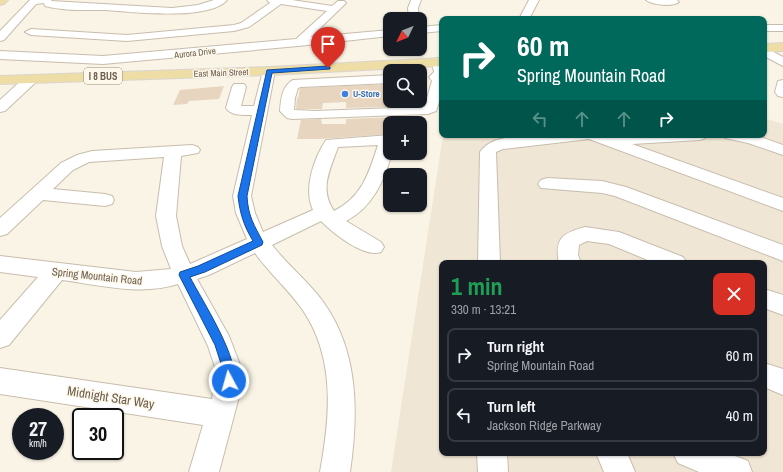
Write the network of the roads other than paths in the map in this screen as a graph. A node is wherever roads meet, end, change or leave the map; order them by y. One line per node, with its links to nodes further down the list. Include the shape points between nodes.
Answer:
1 (3, 0): 8 (main road)
2 (222, 0): 9 (street, via 199,8 172,10)
3 (344, 0): 11 (street)
4 (416, 0): 12 (street)
5 (534, 0): 13 (street)
6 (651, 0): 10 (street)
7 (275, 1): 11 (street); 19 (street, via 245,25 234,28 127,38)
8 (0, 2)
9 (47, 2): 22 (street, via 33,2)
10 (674, 2)
11 (335, 9): 20 (street)
12 (413, 12)
13 (526, 16)
14 (336, 26): 20 (street, via 331,32)
15 (439, 28): 18 (street)
16 (767, 28): 17 (street)
17 (783, 28)
18 (427, 29)
19 (31, 32)
20 (309, 34): 23 (street)
21 (383, 34): 23 (street, Aurora Drive)
22 (0, 38)
23 (298, 43): 27 (street, Aurora Drive, via 103,60)
24 (783, 47): 25 (main road)
25 (767, 48)
26 (767, 53): 29 (street)
27 (0, 55)
28 (439, 62): 30 (main road, East Main Street / I 8 BUS)
29 (783, 62)
30 (269, 71): 32 (main road, East Main Street / I 8 BUS); 39 (street)
31 (439, 73): 35 (street, via 431,77)
32 (31, 79): 34 (main road, East Main Street / I 8 BUS); 38 (street)
33 (383, 79): 36 (street, via 298,83 292,86 287,111 292,114 316,115 423,111 433,105)
34 (1, 81)
35 (439, 81)
36 (439, 81)
37 (239, 87): 39 (street, via 233,108 242,111)
38 (0, 108)
39 (261, 110): 54 (street, via 242,196 249,226)
40 (558, 138): 57 (street, via 500,144 488,152)
41 (602, 138): 51 (street)
42 (607, 138): 43 (street)
43 (654, 138)
44 (743, 138): 46 (street)
45 (383, 140): 52 (street, via 332,143 316,188 320,205)
46 (783, 150)
47 (383, 156): 52 (street, Spring Mountain Road, via 370,189 354,208)
48 (547, 184): 56 (street, via 602,187 620,191)
49 (39, 194): 50 (street); 53 (street); 62 (street, via 63,168 85,157 183,151 166,216 172,246)
50 (105, 200)
51 (783, 205)
52 (328, 216): 54 (street, Spring Mountain Road); 55 (street, via 346,232)
53 (0, 229)
54 (259, 242): 62 (street, Spring Mountain Road); 74 (street, via 311,303 331,341 342,387 343,415 341,444)
55 (374, 247)
56 (783, 253)
57 (489, 260)
58 (569, 260): 59 (street, via 569,241 585,234 612,237)
59 (669, 260)
60 (0, 264): 61 (street, Spring Mountain Road)
61 (56, 272): 62 (street, Spring Mountain Road, via 136,281); 65 (street)
62 (184, 275): 69 (street, via 220,344 229,370)
63 (767, 299): 64 (street)
64 (783, 305)
65 (0, 337)
66 (767, 376): 68 (street)
67 (0, 381): 69 (street, Midnight Star Way)
68 (783, 382)
69 (221, 414): 73 (street)
70 (492, 456): 75 (street)
71 (612, 456): 76 (street)
72 (696, 456): 77 (street)
73 (204, 472)
74 (335, 472)
75 (493, 472)
76 (620, 472)
77 (737, 472)

